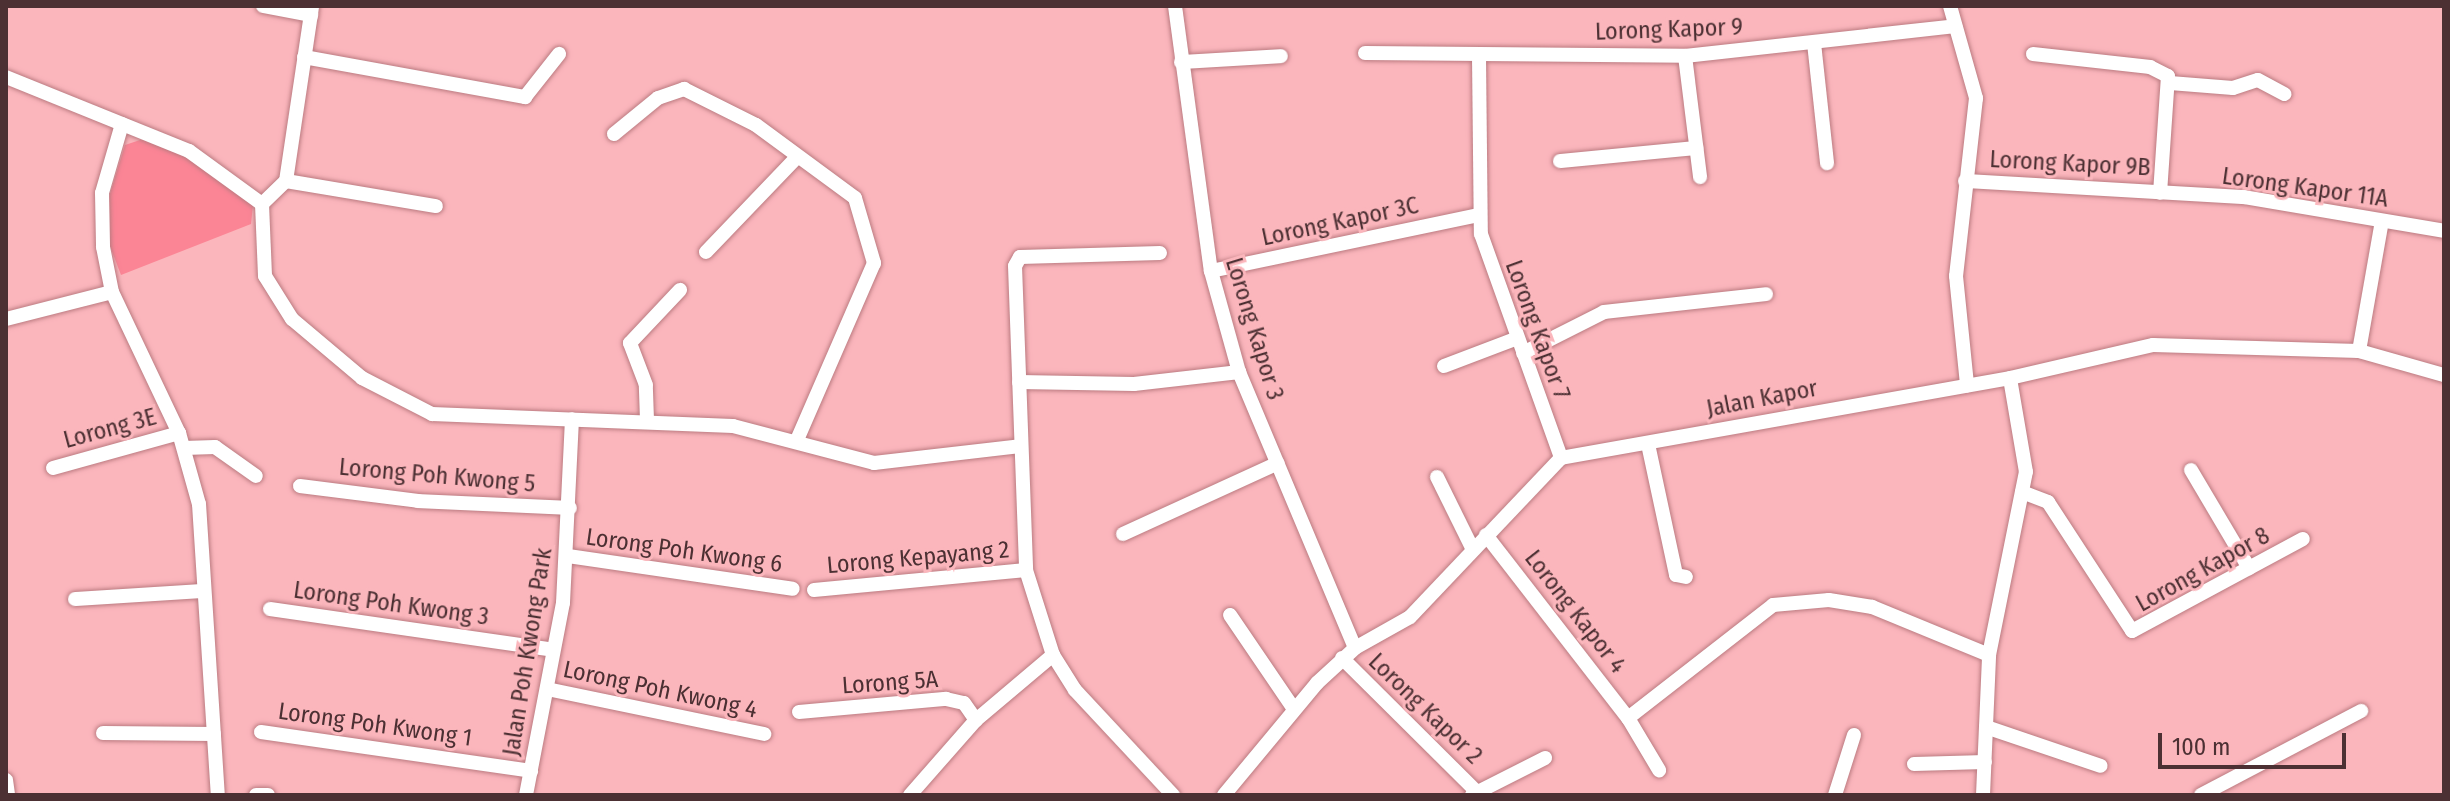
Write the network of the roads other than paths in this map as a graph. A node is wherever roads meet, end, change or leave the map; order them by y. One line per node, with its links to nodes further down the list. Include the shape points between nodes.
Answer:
1 (263, 6): 4 (street)
2 (1175, 6): 14 (street, Lorong Kapor 3)
3 (1950, 6): 5 (street)
4 (312, 10): 13 (street)
5 (1955, 26): 6 (street, Lorong Kapor 9); 26 (street, via 1976,98)
6 (1814, 43): 12 (street, Lorong Kapor 9); 23 (street)
7 (1365, 53): 11 (street, Lorong Kapor 9)
8 (559, 54): 13 (street, via 525,97)
9 (2033, 54): 16 (street, via 2150,67)
10 (1281, 56): 14 (street)
11 (1479, 56): 12 (street, Lorong Kapor 9); 30 (street, Lorong Kapor 7)
12 (1685, 56): 20 (street)
13 (304, 57): 25 (street)
14 (1181, 62): 35 (street, Lorong Kapor 3)
15 (6, 77): 18 (street)
16 (2170, 83): 17 (street, via 2233,88 2258,80); 27 (street, Lorong Kapor 9B)
17 (2284, 94)
18 (122, 124): 28 (street, via 189,151); 37 (street, via 102,193)
19 (614, 134): 21 (street, via 658,98 684,89 756,125)
20 (1696, 148): 22 (street); 24 (street)
21 (796, 158): 33 (street); 52 (street, via 850,189 874,263)
22 (1560, 161)
23 (1827, 163)
24 (1700, 177)
25 (286, 181): 28 (street); 29 (street)
26 (1965, 181): 27 (street, Lorong Kapor 9B); 48 (street, via 1956,276)
27 (2160, 193): 31 (street, Lorong Kapor 11A, via 2244,197)
28 (262, 204): 49 (street, via 265,276 292,319 362,378 432,414)
29 (436, 206)
30 (1479, 215): 35 (street, Lorong Kapor 3C); 40 (street, Lorong Kapor 7)
31 (2382, 221): 32 (street, Lorong Kapor 11A); 41 (street)
32 (2444, 231)
33 (706, 252)
34 (1160, 253): 47 (street, via 1020,257 1015,266)
35 (1211, 271): 44 (street, Lorong Kapor 3)
36 (680, 290): 50 (street, via 630,343 646,385)
37 (112, 292): 39 (street); 51 (street)
38 (1766, 294): 42 (street, via 1604,312)
39 (6, 319)
40 (1515, 339): 42 (street, Lorong Kapor 7); 43 (street)
41 (2359, 351): 45 (street, Jalan Kapor); 46 (street, Jalan Kapor, via 2153,345)
42 (1523, 353): 56 (street, Lorong Kapor 7)
43 (1444, 366)
44 (1239, 372): 47 (street, via 1134,384); 57 (street, Lorong Kapor 3)
45 (2444, 375)
46 (2010, 378): 48 (street, Jalan Kapor); 63 (street, via 2026,472)
47 (1019, 382): 54 (street)
48 (1967, 385): 53 (street, Jalan Kapor)
49 (572, 419): 50 (street); 64 (street, Jalan Poh Kwong Park)
50 (647, 420): 52 (street, via 733,426)
51 (179, 433): 55 (street); 58 (street, Lorong 3E)
52 (796, 442): 54 (street, via 874,463)
53 (1648, 444): 56 (street, Jalan Kapor); 72 (street, via 1676,575)
54 (1020, 446): 71 (street)
55 (184, 448): 60 (street, via 215,447); 75 (street, via 199,504)
56 (1561, 458): 66 (street)
57 (1278, 463): 65 (street); 79 (street, Lorong Kapor 3)
58 (53, 468)
59 (2191, 470): 70 (street)
60 (256, 476)
61 (1437, 477): 68 (street)
62 (300, 486): 64 (street, Lorong Poh Kwong 5, via 418,501)
63 (2022, 492): 70 (street, Lorong Kapor 8, via 2048,502 2132,631); 82 (street)
64 (570, 508): 69 (street, Jalan Poh Kwong Park)
65 (1123, 534)
66 (1486, 535): 68 (street); 88 (street, Lorong Kapor 4)
67 (2303, 539): 70 (street, Lorong Kapor 8)
68 (1473, 550): 79 (street, via 1410,617)
69 (568, 556): 73 (street, Lorong Poh Kwong 6); 80 (street, Jalan Poh Kwong Park)
70 (2249, 568)
71 (1026, 570): 74 (street, Lorong Kepayang 2); 81 (street)
72 (1686, 577)
73 (793, 589)
74 (814, 590)
75 (203, 591): 76 (street); 93 (street)
76 (75, 599)
77 (270, 609): 80 (street, Lorong Poh Kwong 3)
78 (1230, 615): 85 (street)
79 (1355, 648): 83 (street)
80 (553, 650): 84 (street, Jalan Poh Kwong Park)
81 (1053, 655): 89 (street); 110 (street, via 1075,690)
82 (1989, 655): 88 (street, via 1872,607 1829,600 1773,605); 90 (street)
83 (1342, 658): 85 (street); 103 (street, Lorong Kapor 2)
84 (547, 689): 94 (street, Lorong Poh Kwong 4); 101 (street, Jalan Poh Kwong Park)
85 (1294, 709): 111 (street)
86 (2361, 711): 114 (street)
87 (799, 712): 89 (street, Lorong 5A, via 946,699 964,703)
88 (1628, 718): 100 (street, Lorong Kapor 4)
89 (976, 720): 109 (street)
90 (1986, 727): 97 (street); 99 (street)
91 (261, 732): 101 (street, Lorong Poh Kwong 1)
92 (103, 733): 93 (street)
93 (214, 734): 105 (street)
94 (764, 734)
95 (1854, 735): 112 (street)
96 (1545, 758): 103 (street)
97 (1985, 762): 98 (street); 113 (street)
98 (1914, 764)
99 (2101, 766)
100 (1659, 770)
101 (531, 771): 108 (street, Jalan Poh Kwong Park)
102 (6, 780): 104 (street)
103 (1475, 793)
104 (8, 795)
105 (218, 795)
106 (256, 795): 107 (street)
107 (268, 795)
108 (526, 795)
109 (910, 795)
110 (1173, 795)
111 (1224, 795)
112 (1835, 795)
113 (1983, 795)
114 (2201, 795)

